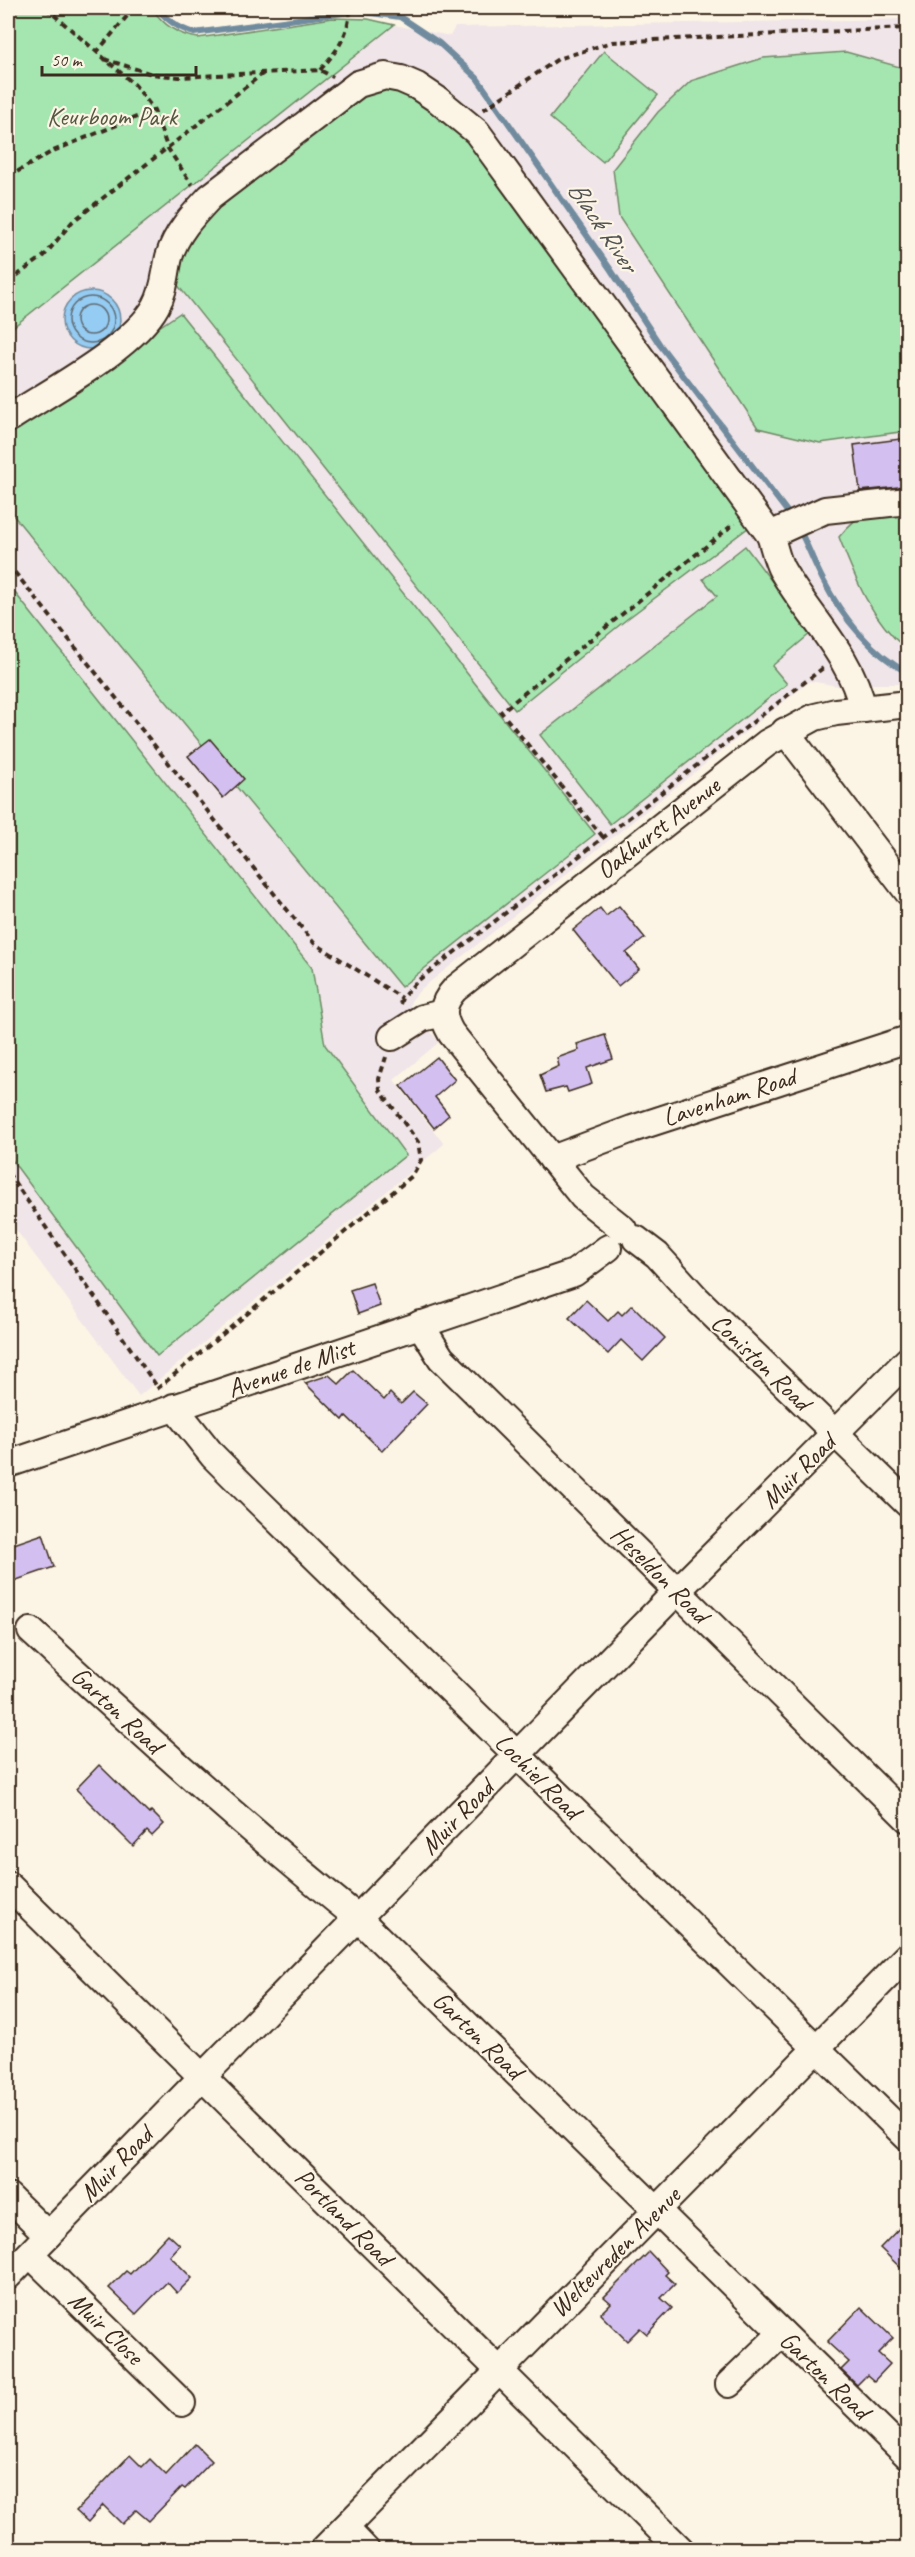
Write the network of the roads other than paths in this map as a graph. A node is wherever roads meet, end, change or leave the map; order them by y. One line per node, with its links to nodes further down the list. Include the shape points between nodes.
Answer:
1 (8, 419): 3 (street, via 98,361 149,316 161,295 176,240 204,203 358,84 389,76 417,86 477,132 752,509)
2 (908, 501): 3 (street, via 825,510)
3 (779, 530): 5 (street, via 781,568 841,655 858,687)
4 (908, 704): 5 (street, Oakhurst Avenue)
5 (863, 709): 6 (street, Oakhurst Avenue, via 815,717)
6 (785, 731): 7 (street); 8 (street, Oakhurst Avenue, via 454,989)
7 (908, 892)
8 (443, 1013): 9 (street, via 422,1018); 11 (street, Coniston Road, via 451,1033)
9 (392, 1037)
10 (908, 1038): 11 (street, Lavenham Road)
11 (552, 1159): 12 (street, Coniston Road)
12 (621, 1244): 13 (street, Avenue de Mist, via 595,1270 574,1273); 16 (street, Coniston Road, via 651,1249)
13 (420, 1324): 15 (street, Avenue de Mist); 19 (street, Heseldon Road, via 441,1358)
14 (908, 1360): 16 (street, Muir Road)
15 (166, 1398): 17 (street, Avenue de Mist); 21 (street, Lochiel Road, via 213,1456)
16 (836, 1433): 18 (street, Coniston Road); 19 (street, Muir Road)
17 (8, 1464)
18 (908, 1504)
19 (677, 1591): 21 (street, Muir Road); 22 (street, Heseldon Road)
20 (31, 1631): 24 (street, Garton Road, via 151,1742)
21 (517, 1755): 24 (street, Muir Road); 26 (street, Lochiel Road)
22 (908, 1819)
23 (8, 1886): 27 (street, Portland Road)
24 (358, 1918): 27 (street, Muir Road); 30 (street, Garton Road)
25 (908, 1955): 26 (street, Weltevreden Avenue)
26 (814, 2049): 28 (street, Lochiel Road); 30 (street, Weltevreden Avenue)
27 (201, 2076): 31 (street, Muir Road); 35 (street, Portland Road)
28 (908, 2138)
29 (8, 2196): 31 (street)
30 (657, 2210): 34 (street, Garton Road); 35 (street, Weltevreden Avenue)
31 (48, 2235): 32 (street, Muir Road)
32 (30, 2254): 33 (street, Muir Road); 37 (street, Muir Close)
33 (8, 2276)
34 (782, 2333): 36 (street); 38 (street, Garton Road)
35 (499, 2370): 39 (street, Weltevreden Avenue); 42 (street, Portland Road)
36 (729, 2384)
37 (182, 2403)
38 (908, 2457)
39 (345, 2528): 40 (street, Weltevreden Avenue); 41 (street)
40 (323, 2550)
41 (366, 2550)
42 (681, 2550)

